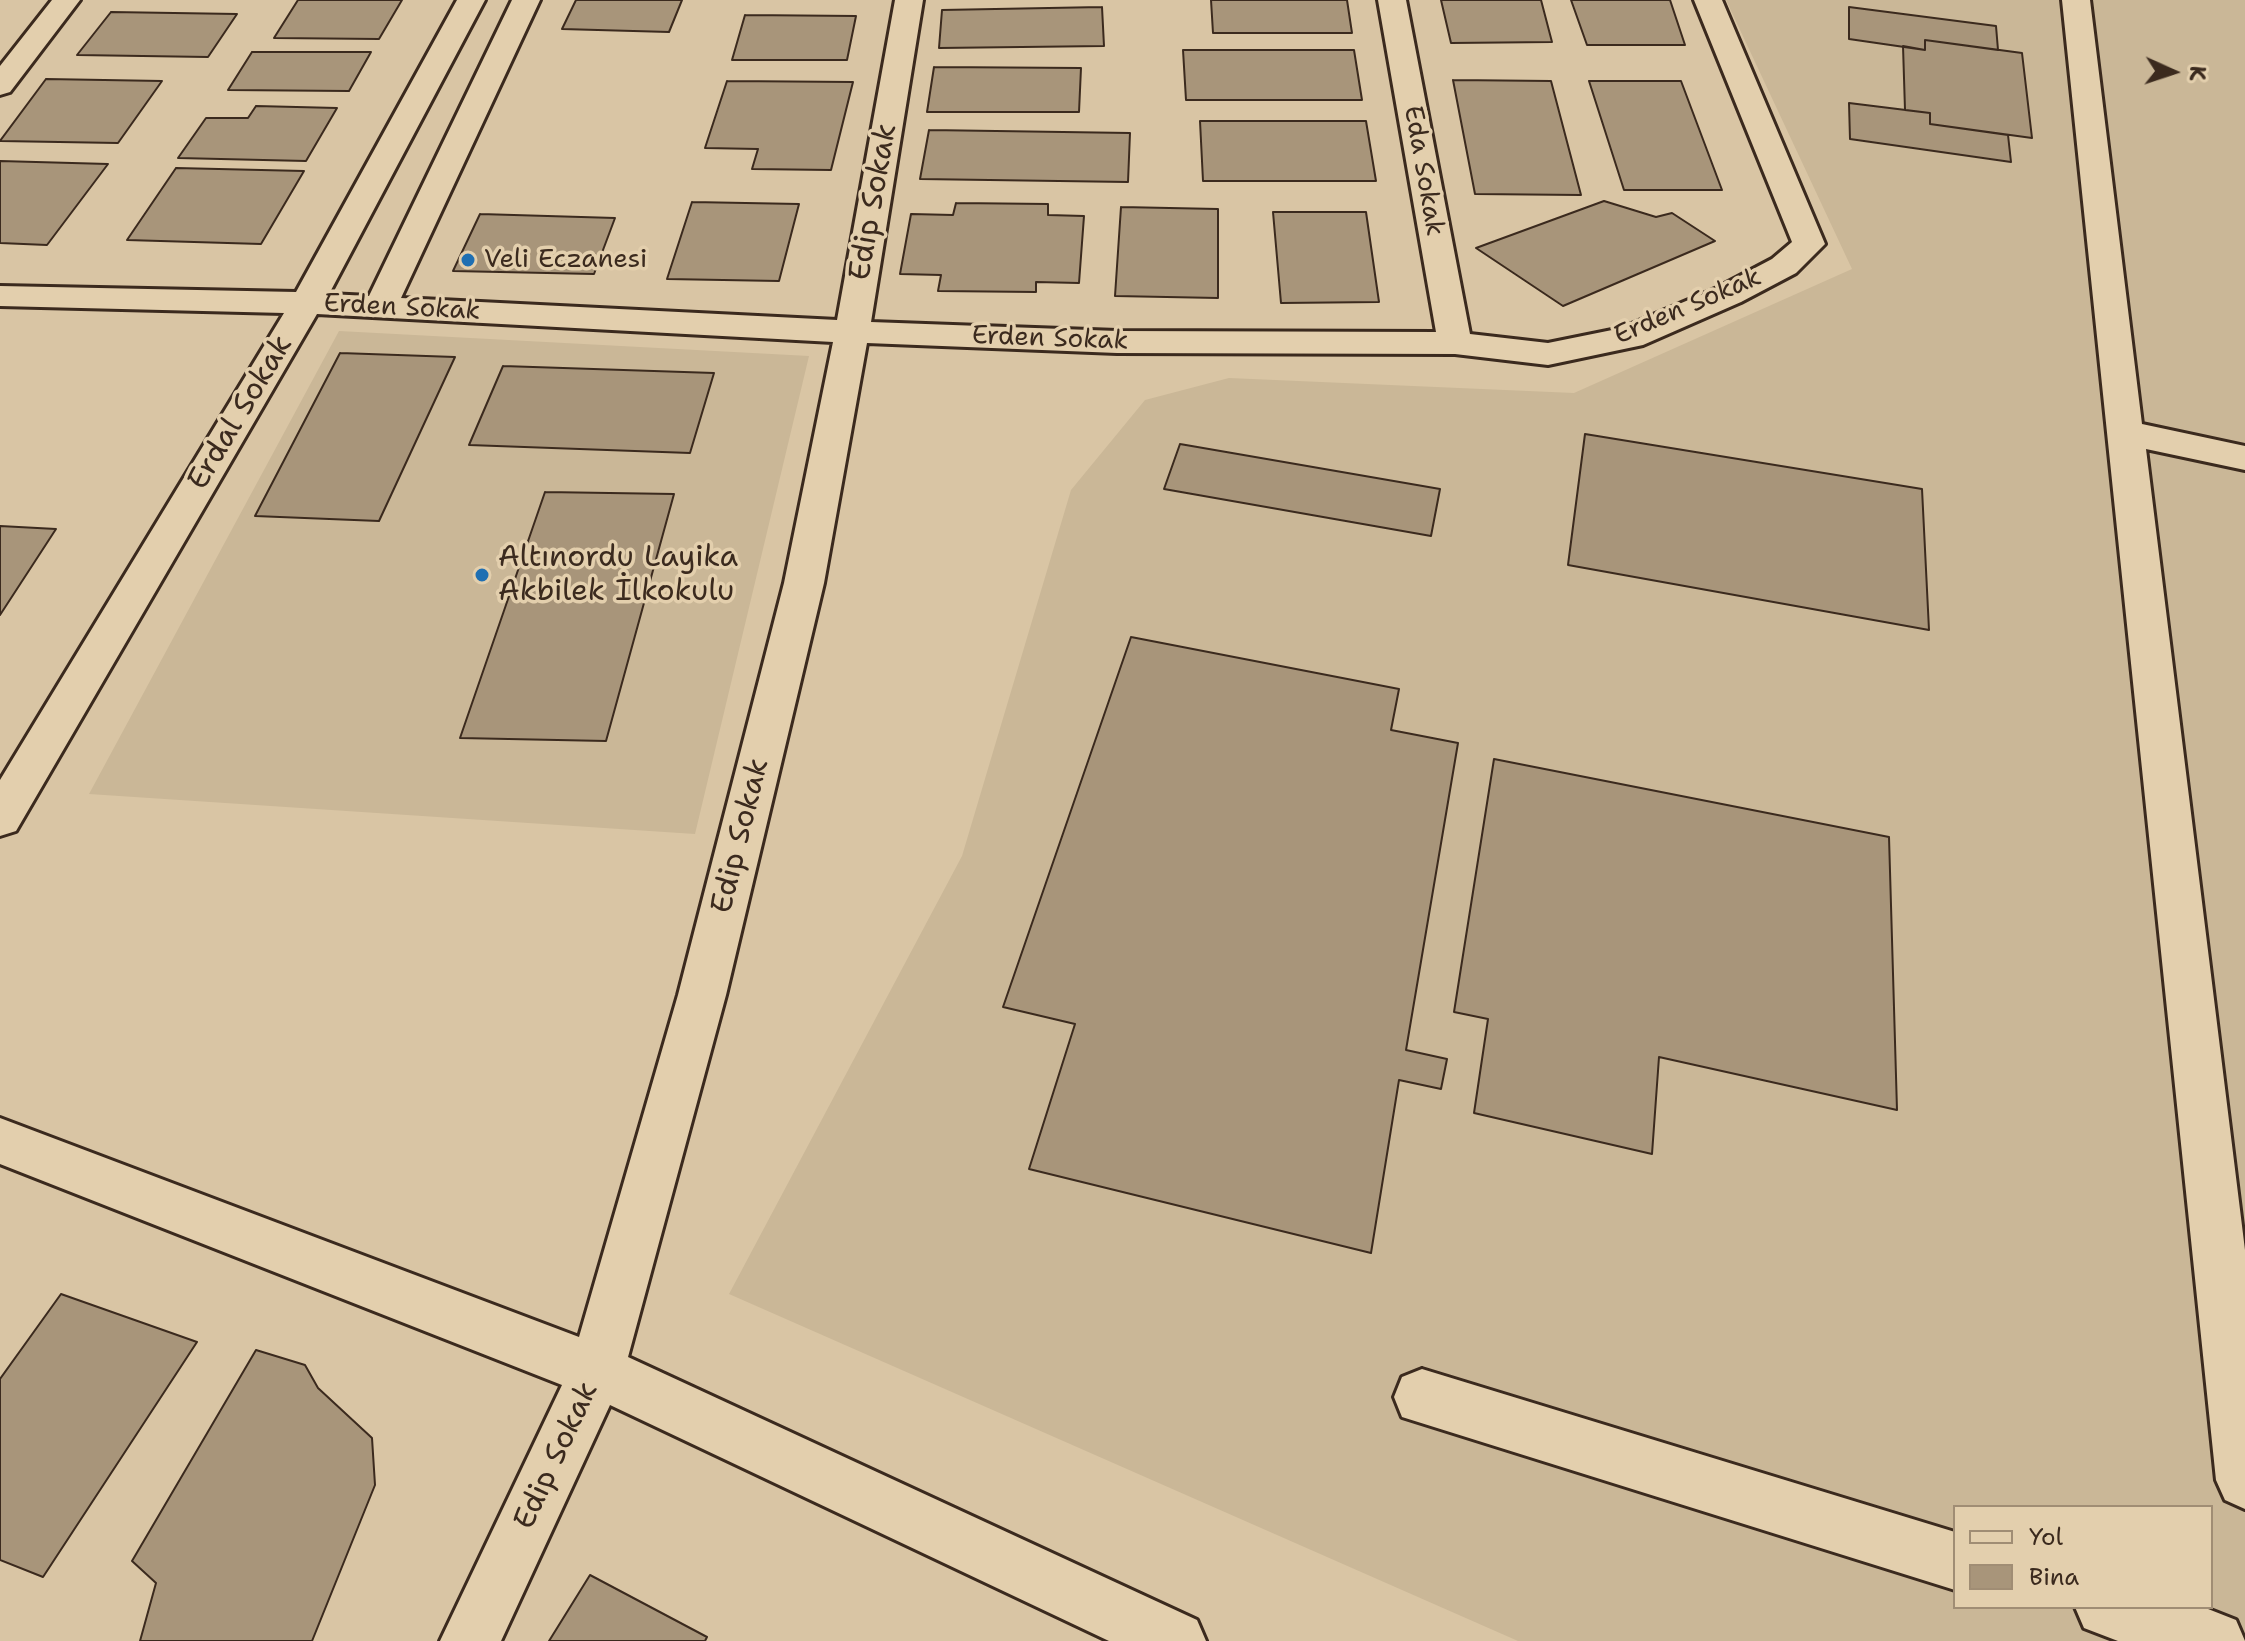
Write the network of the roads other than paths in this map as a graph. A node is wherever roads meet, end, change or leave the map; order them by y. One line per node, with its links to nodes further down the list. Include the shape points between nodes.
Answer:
1 (66, 0): 8 (street)
2 (471, 0): 10 (street, Erdal Sokak)
3 (526, 0): 11 (street)
4 (909, 0): 12 (street, Edip Sokak)
5 (1392, 0): 13 (street, Eda Sokak)
6 (1708, 0): 13 (street, Erden Sokak, via 1809,244 1784,266 1729,295 1631,337 1548,354)
7 (2076, 0): 14 (street)
8 (0, 86)
9 (0, 296): 10 (street, Erden Sokak)
10 (307, 303): 11 (street, Erden Sokak); 16 (street, Erdal Sokak)
11 (380, 307): 12 (street, Erden Sokak)
12 (852, 332): 13 (street, Erden Sokak, via 1117,342); 18 (street, Edip Sokak, via 796,613 702,995)
13 (1455, 343)
14 (2124, 432): 15 (street); 20 (street)
15 (2245, 458)
16 (0, 818)
17 (0, 1141): 18 (street)
18 (597, 1371): 23 (street, Edip Sokak); 24 (street)
19 (1422, 1397): 21 (street)
20 (2244, 1457)
21 (1953, 1560)
22 (2111, 1609): 25 (street)
23 (470, 1641)
24 (1176, 1641)
25 (2215, 1641)

